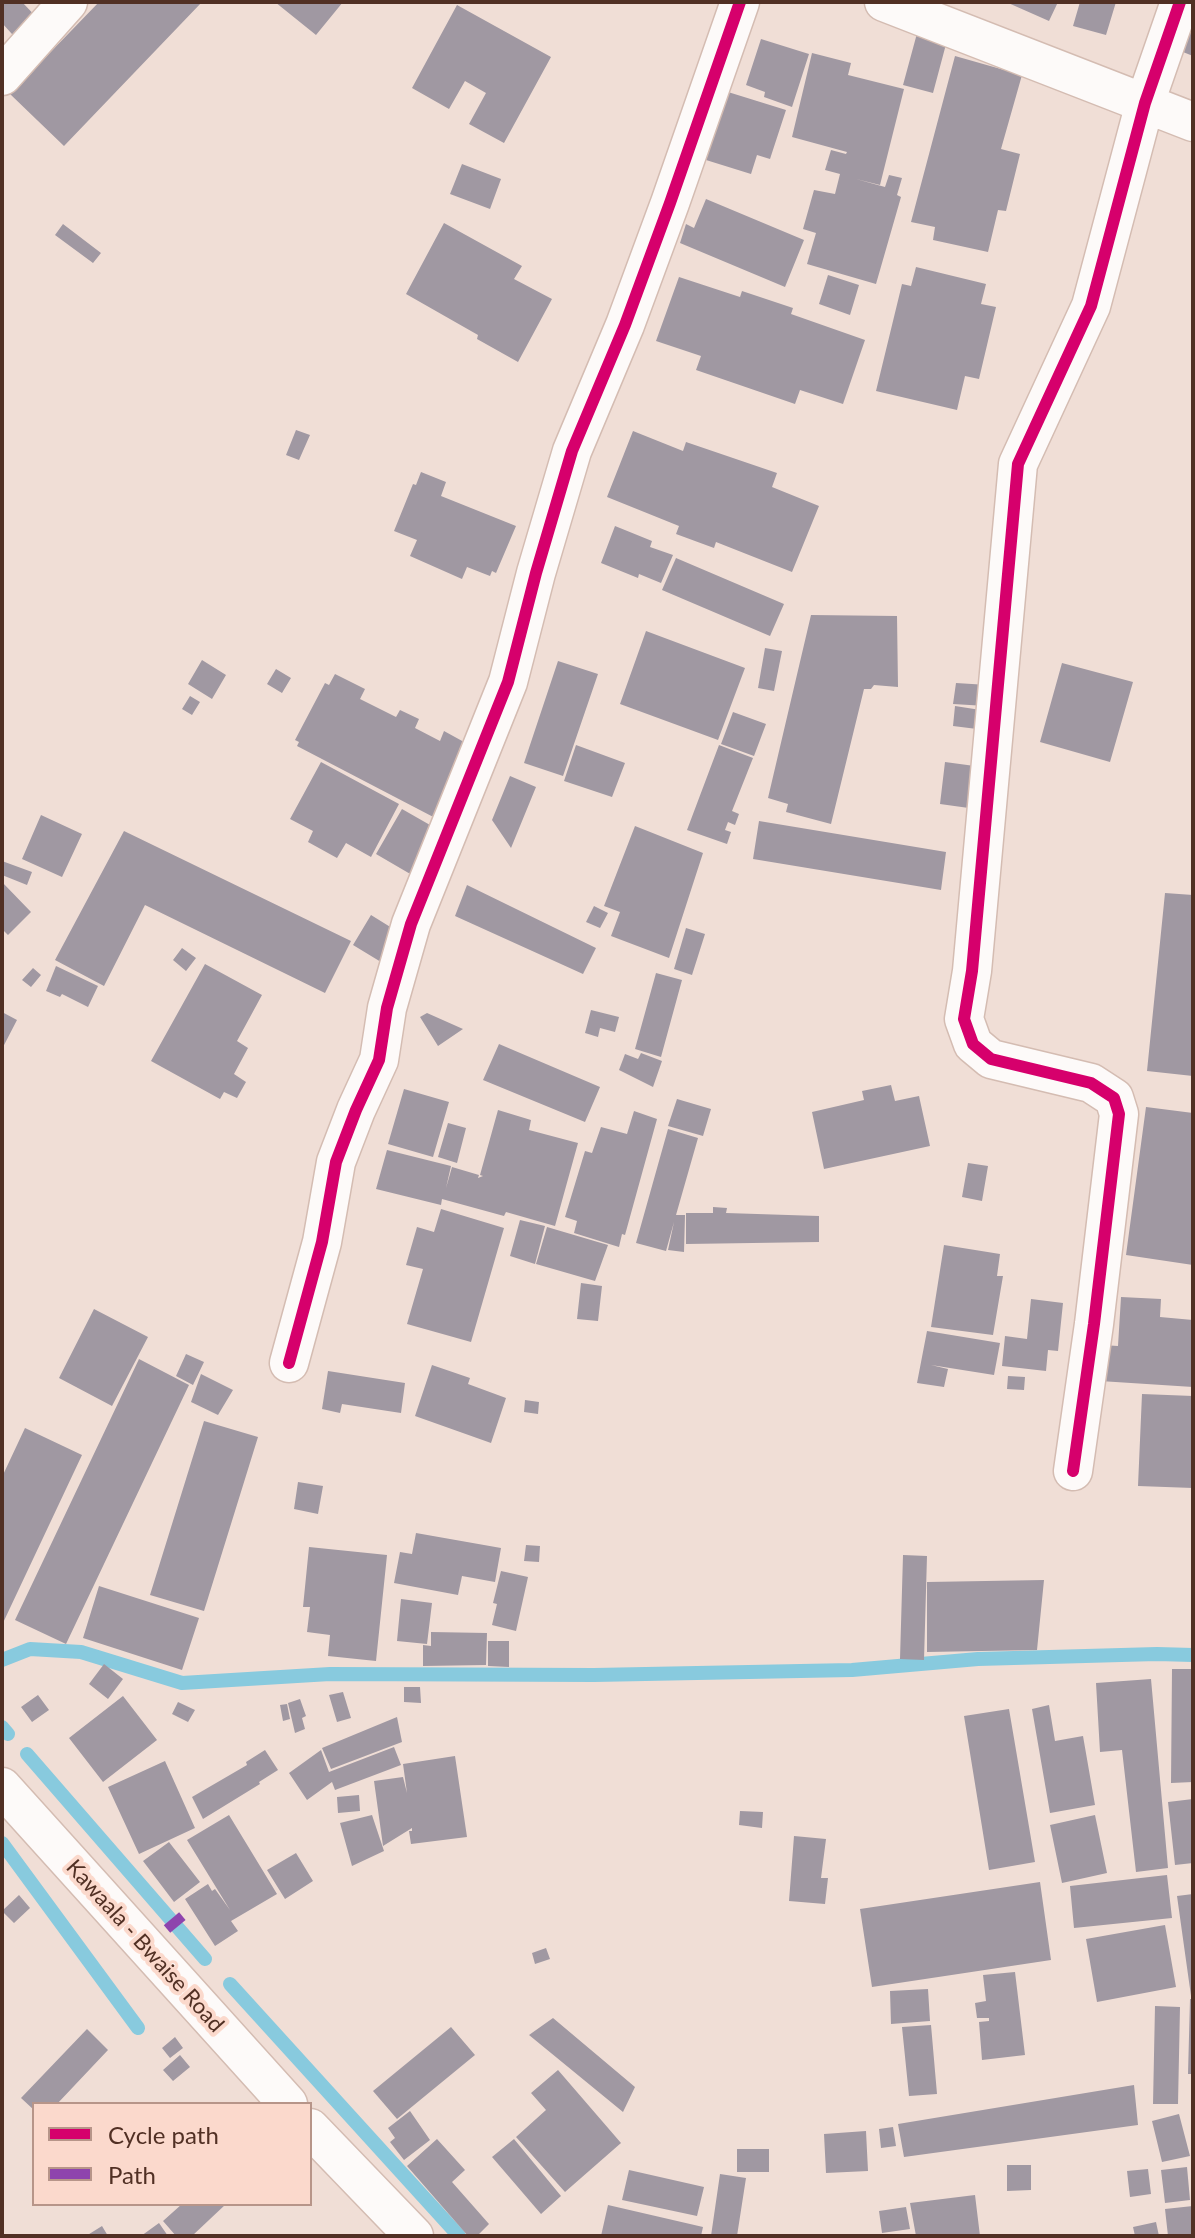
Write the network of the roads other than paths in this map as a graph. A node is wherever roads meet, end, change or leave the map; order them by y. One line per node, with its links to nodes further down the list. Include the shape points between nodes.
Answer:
1 (68, 2): 5 (street)
2 (740, 2): 8 (street, via 655,244 572,451 508,682 411,924 387,1008 379,1060 336,1162 322,1242)
3 (884, 2): 6 (street)
4 (1180, 2): 6 (street)
5 (2, 76)
6 (1145, 103): 7 (street); 9 (street, via 1091,306 1018,464 964,1019 973,1044 991,1059 1091,1083 1114,1098 1119,1114)
7 (1193, 122)
8 (289, 1363)
9 (1073, 1471)
10 (2, 1787): 11 (street, Kawaala - Bwaise Road)
11 (286, 2102)
12 (312, 2130): 13 (street)
13 (414, 2236)

